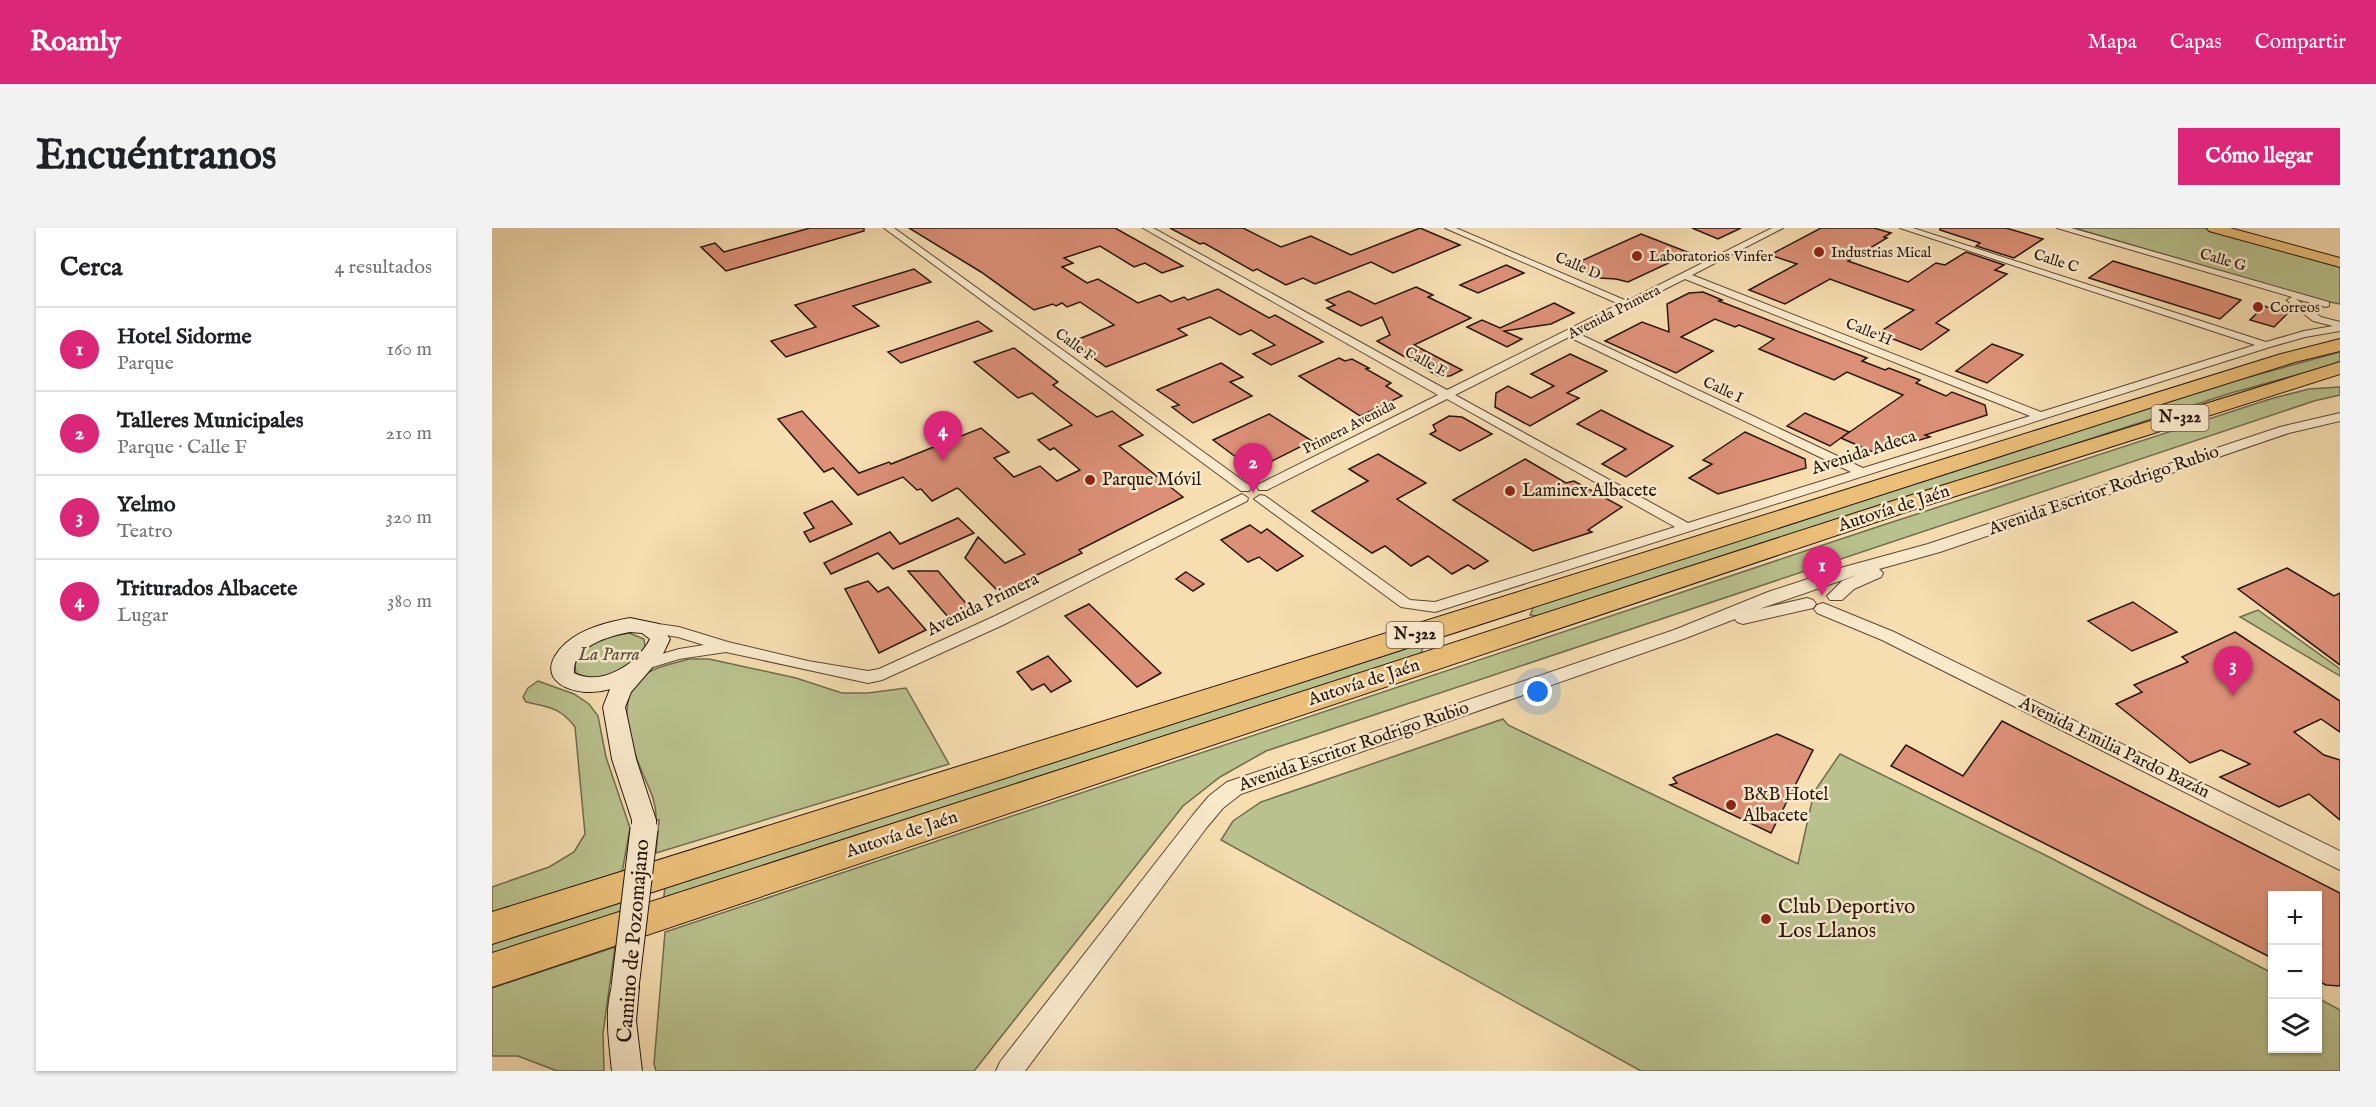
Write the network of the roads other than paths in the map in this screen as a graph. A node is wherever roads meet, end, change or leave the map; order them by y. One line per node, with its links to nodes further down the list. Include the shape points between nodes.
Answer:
1 (888, 228): 33 (street, Calle F)
2 (1148, 228): 27 (street, Calle E)
3 (1449, 228): 14 (street, Calle D)
4 (1779, 228): 11 (street, Avenida Primera)
5 (1904, 228): 17 (street, Calle C)
6 (2061, 228): 12 (street, Calle G)
7 (2214, 228): 10 (main road)
8 (2239, 228): 9 (main road)
9 (2340, 255)
10 (2340, 262)
11 (1686, 276): 14 (street, Avenida Primera); 29 (street, Calle H)
12 (2273, 290): 13 (street, Calle G); 16 (street, Calle G)
13 (2326, 304): 15 (street, Calle G); 16 (street, via 2309,306)
14 (1629, 305): 19 (street, Avenida Primera)
15 (2340, 307)
16 (2311, 313): 18 (street, Calle G); 21 (street)
17 (2199, 324): 20 (street, Calle C); 21 (street, Calle C); 23 (street, Calle C, via 2230,342 2233,348)
18 (2340, 327): 21 (street, Avenida Adeca)
19 (1570, 334): 27 (street, Avenida Primera); 32 (street, Calle I)
20 (2246, 335): 21 (street, Calle C); 21 (street, Calle C)
21 (2288, 343): 22 (highway, Autovía de Jaén / N-322); 23 (street, Avenida Adeca); 44 (highway, Autovía de Jaén / N-322)
22 (2340, 344)
23 (2227, 357): 29 (street, Avenida Adeca)
24 (2340, 368): 26 (highway, Autovía de Jaén / N-322)
25 (2340, 382): 26 (highway)
26 (2282, 385): 45 (highway, Autovía de Jaén / N-322, via 1907,504)
27 (1448, 394): 34 (street, Primera Avenida); 35 (street, Calle E)
28 (2340, 407): 31 (street, Avenida Escritor Rodrigo Rubio)
29 (2041, 416): 32 (street, Avenida Adeca)
30 (2340, 417): 31 (street, Avenida Escritor Rodrigo Rubio)
31 (2285, 430): 36 (street, Avenida Escritor Rodrigo Rubio)
32 (1862, 472): 35 (street, Avenida Adeca)
33 (1243, 493): 34 (street, via 1249,501); 39 (street, Avenida Primera, via 1000,620 882,674 868,677)
34 (1262, 493): 35 (street, Avenida Adeca, via 1406,604 1435,607)
35 (1687, 528)
36 (1923, 552): 37 (street, Avenida Escritor Rodrigo Rubio); 37 (street, Avenida Escritor Rodrigo Rubio, via 1850,571)
37 (1820, 597): 43 (street, Avenida Emilia Pardo Bazán, via 1888,636); 47 (street, Avenida Escritor Rodrigo Rubio, via 1680,634 1234,788 1205,814)
38 (651, 628): 39 (street, via 680,632); 40 (main road, via 660,639 658,647); 41 (main road, via 616,627 578,645 561,670 563,677)
39 (727, 647): 40 (street, via 679,654)
40 (640, 667): 41 (main road, via 608,682); 42 (main road, via 621,689)
41 (578, 684): 42 (main road)
42 (614, 707): 46 (main road, Camino de Pozomajano, bridge, via 624,759 644,820 622,1021)
43 (2340, 861)
44 (492, 928)
45 (492, 970)
46 (627, 1071)
47 (1009, 1071)

